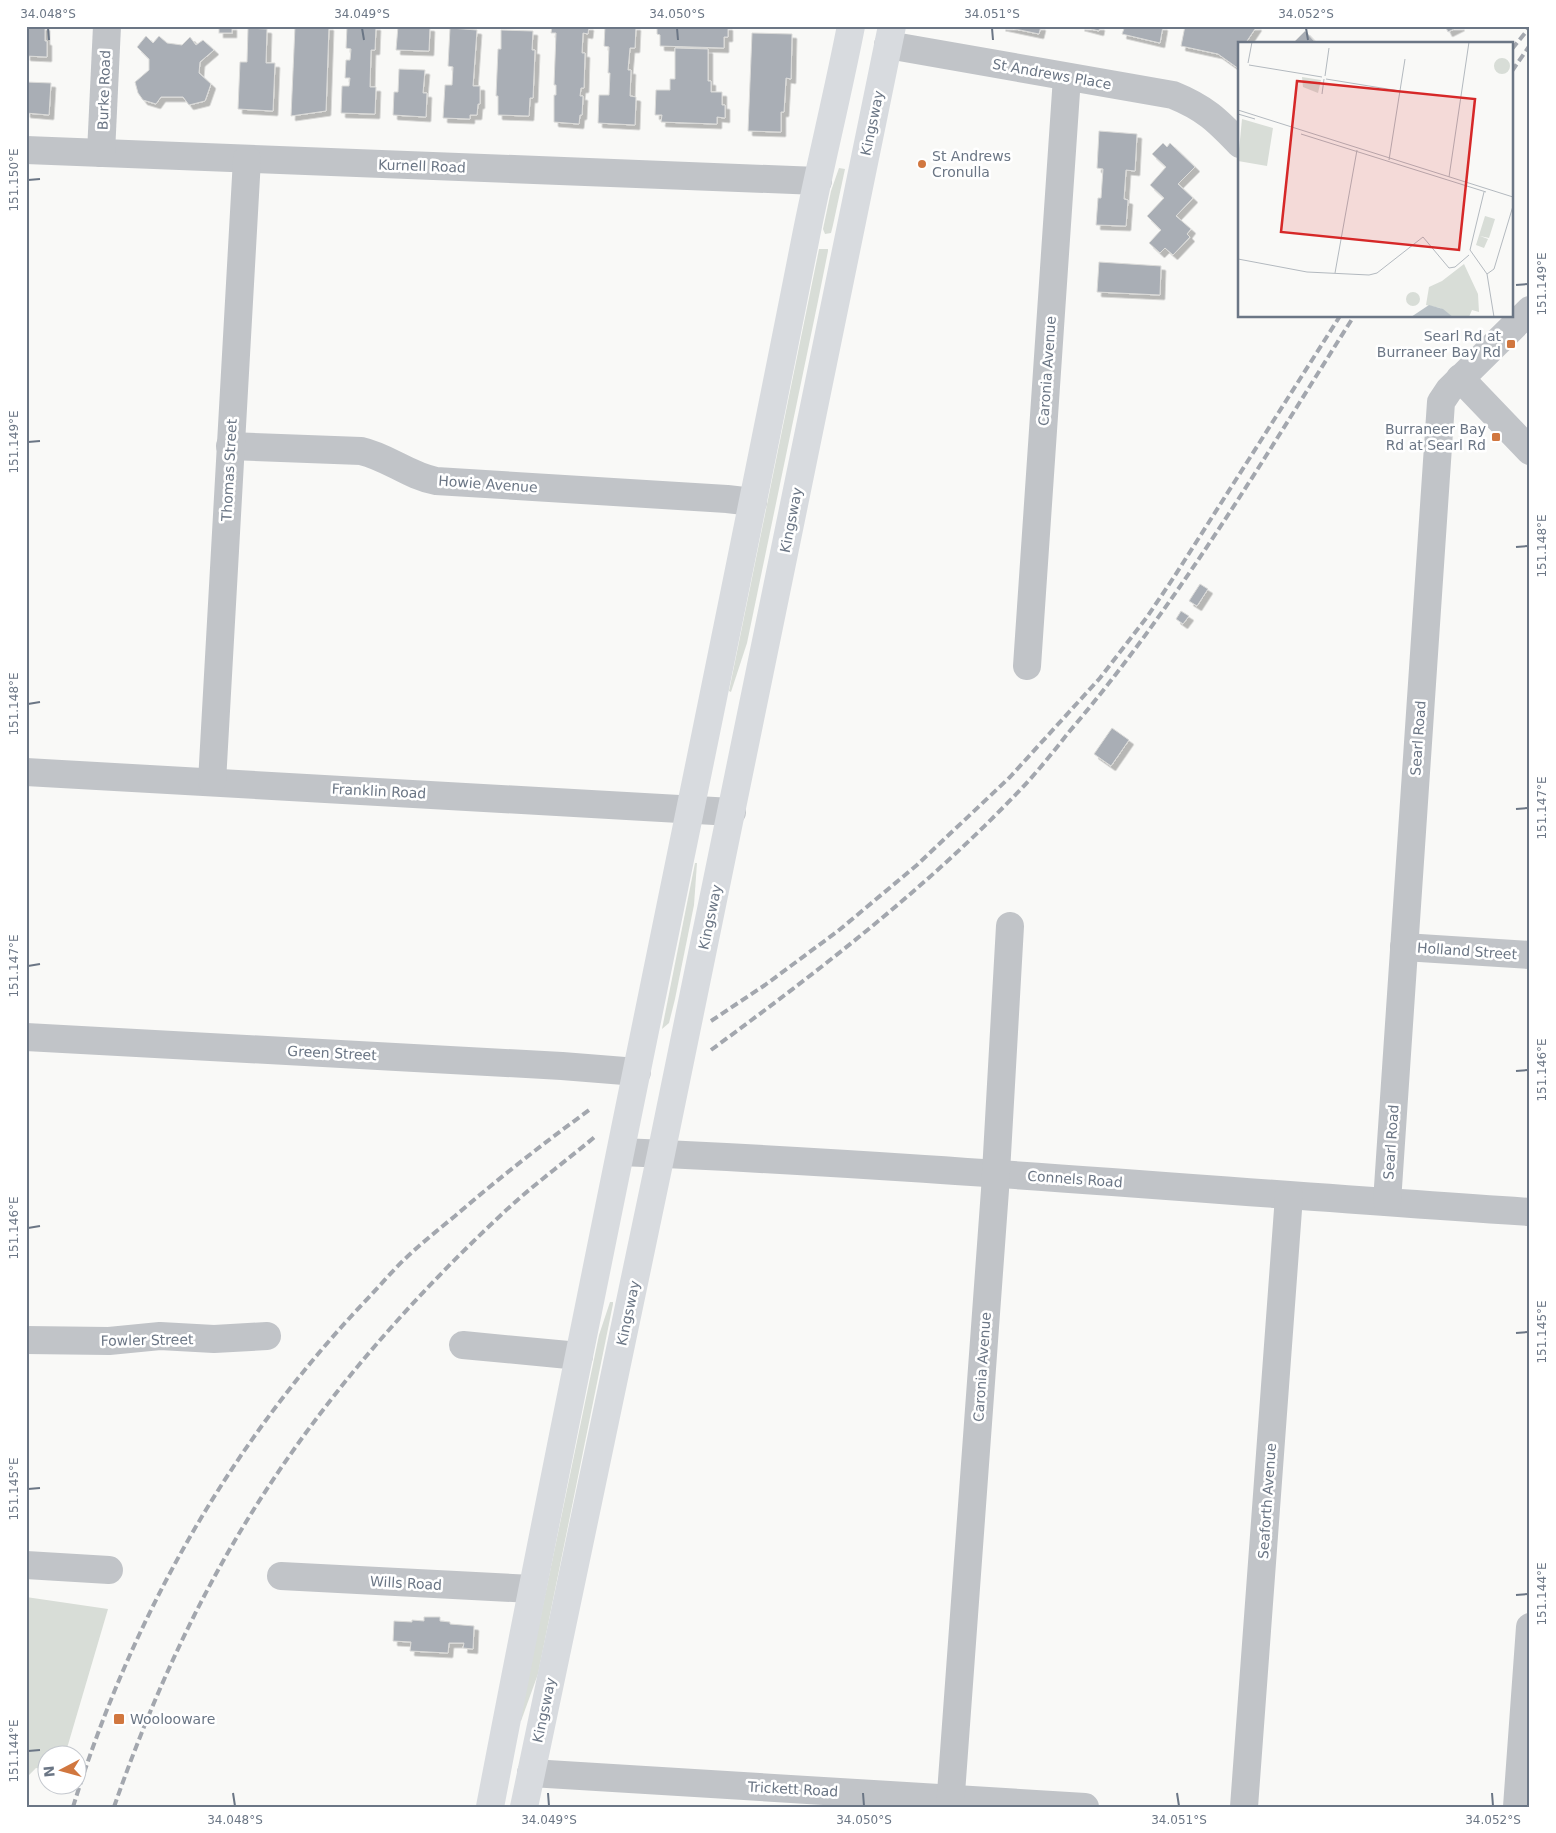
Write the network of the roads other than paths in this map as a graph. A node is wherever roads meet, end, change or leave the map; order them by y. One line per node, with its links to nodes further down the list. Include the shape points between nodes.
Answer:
1 (107, 26): 7 (street, Burke Road)
2 (850, 31): 3 (main road, St Andrews Place); 9 (main road)
3 (890, 35): 4 (street, St Andrews Place); 19 (main road, Kingsway)
4 (1067, 77): 5 (street, St Andrews Place, via 1173,96 1214,117); 15 (street, Caronia Avenue)
5 (1238, 142)
6 (26, 150): 7 (street, Kurnell Road)
7 (101, 153): 8 (street, Kurnell Road)
8 (247, 159): 9 (street, Kurnell Road); 12 (street, Thomas Street)
9 (818, 182): 14 (main road)
10 (1530, 310): 11 (street, Searl Road)
11 (1460, 378): 13 (street); 21 (street, Searl Road, via 1442,402)
12 (230, 446): 14 (street, Howie Avenue, via 361,450 380,456 414,475 436,481); 17 (street, Thomas Street)
13 (1530, 451)
14 (753, 502): 18 (main road)
15 (1027, 666)
16 (26, 772): 17 (street, Franklin Road)
17 (212, 782): 18 (street, Franklin Road)
18 (691, 808): 19 (street, Franklin Road); 24 (main road)
19 (732, 812): 26 (main road, Kingsway)
20 (1010, 926): 27 (street, Caronia Avenue)
21 (1404, 947): 22 (street, Holland Street); 29 (street, Searl Road)
22 (1530, 955)
23 (26, 1037): 24 (street, Green Street)
24 (637, 1072): 25 (main road)
25 (621, 1152): 26 (street, Connels Road); 34 (main road)
26 (662, 1154): 27 (street, Connels Road); 40 (main road, Kingsway)
27 (996, 1173): 28 (street, Connels Road); 41 (street, Caronia Avenue)
28 (1289, 1196): 29 (street, Connels Road); 45 (street, Seaforth Avenue)
29 (1387, 1202): 30 (street, Connels Road)
30 (1530, 1212)
31 (268, 1336): 32 (street, Fowler Street)
32 (26, 1340)
33 (464, 1345): 34 (street)
34 (579, 1356): 38 (main road)
35 (26, 1565): 36 (street)
36 (109, 1570)
37 (281, 1576): 38 (street, Wills Road)
38 (532, 1589): 42 (main road)
39 (1530, 1627): 46 (street)
40 (531, 1773): 41 (street, Trickett Road); 43 (main road, Kingsway)
41 (950, 1802): 44 (street, Trickett Road)
42 (490, 1807)
43 (524, 1807)
44 (1085, 1807)
45 (1244, 1807)
46 (1517, 1807)

